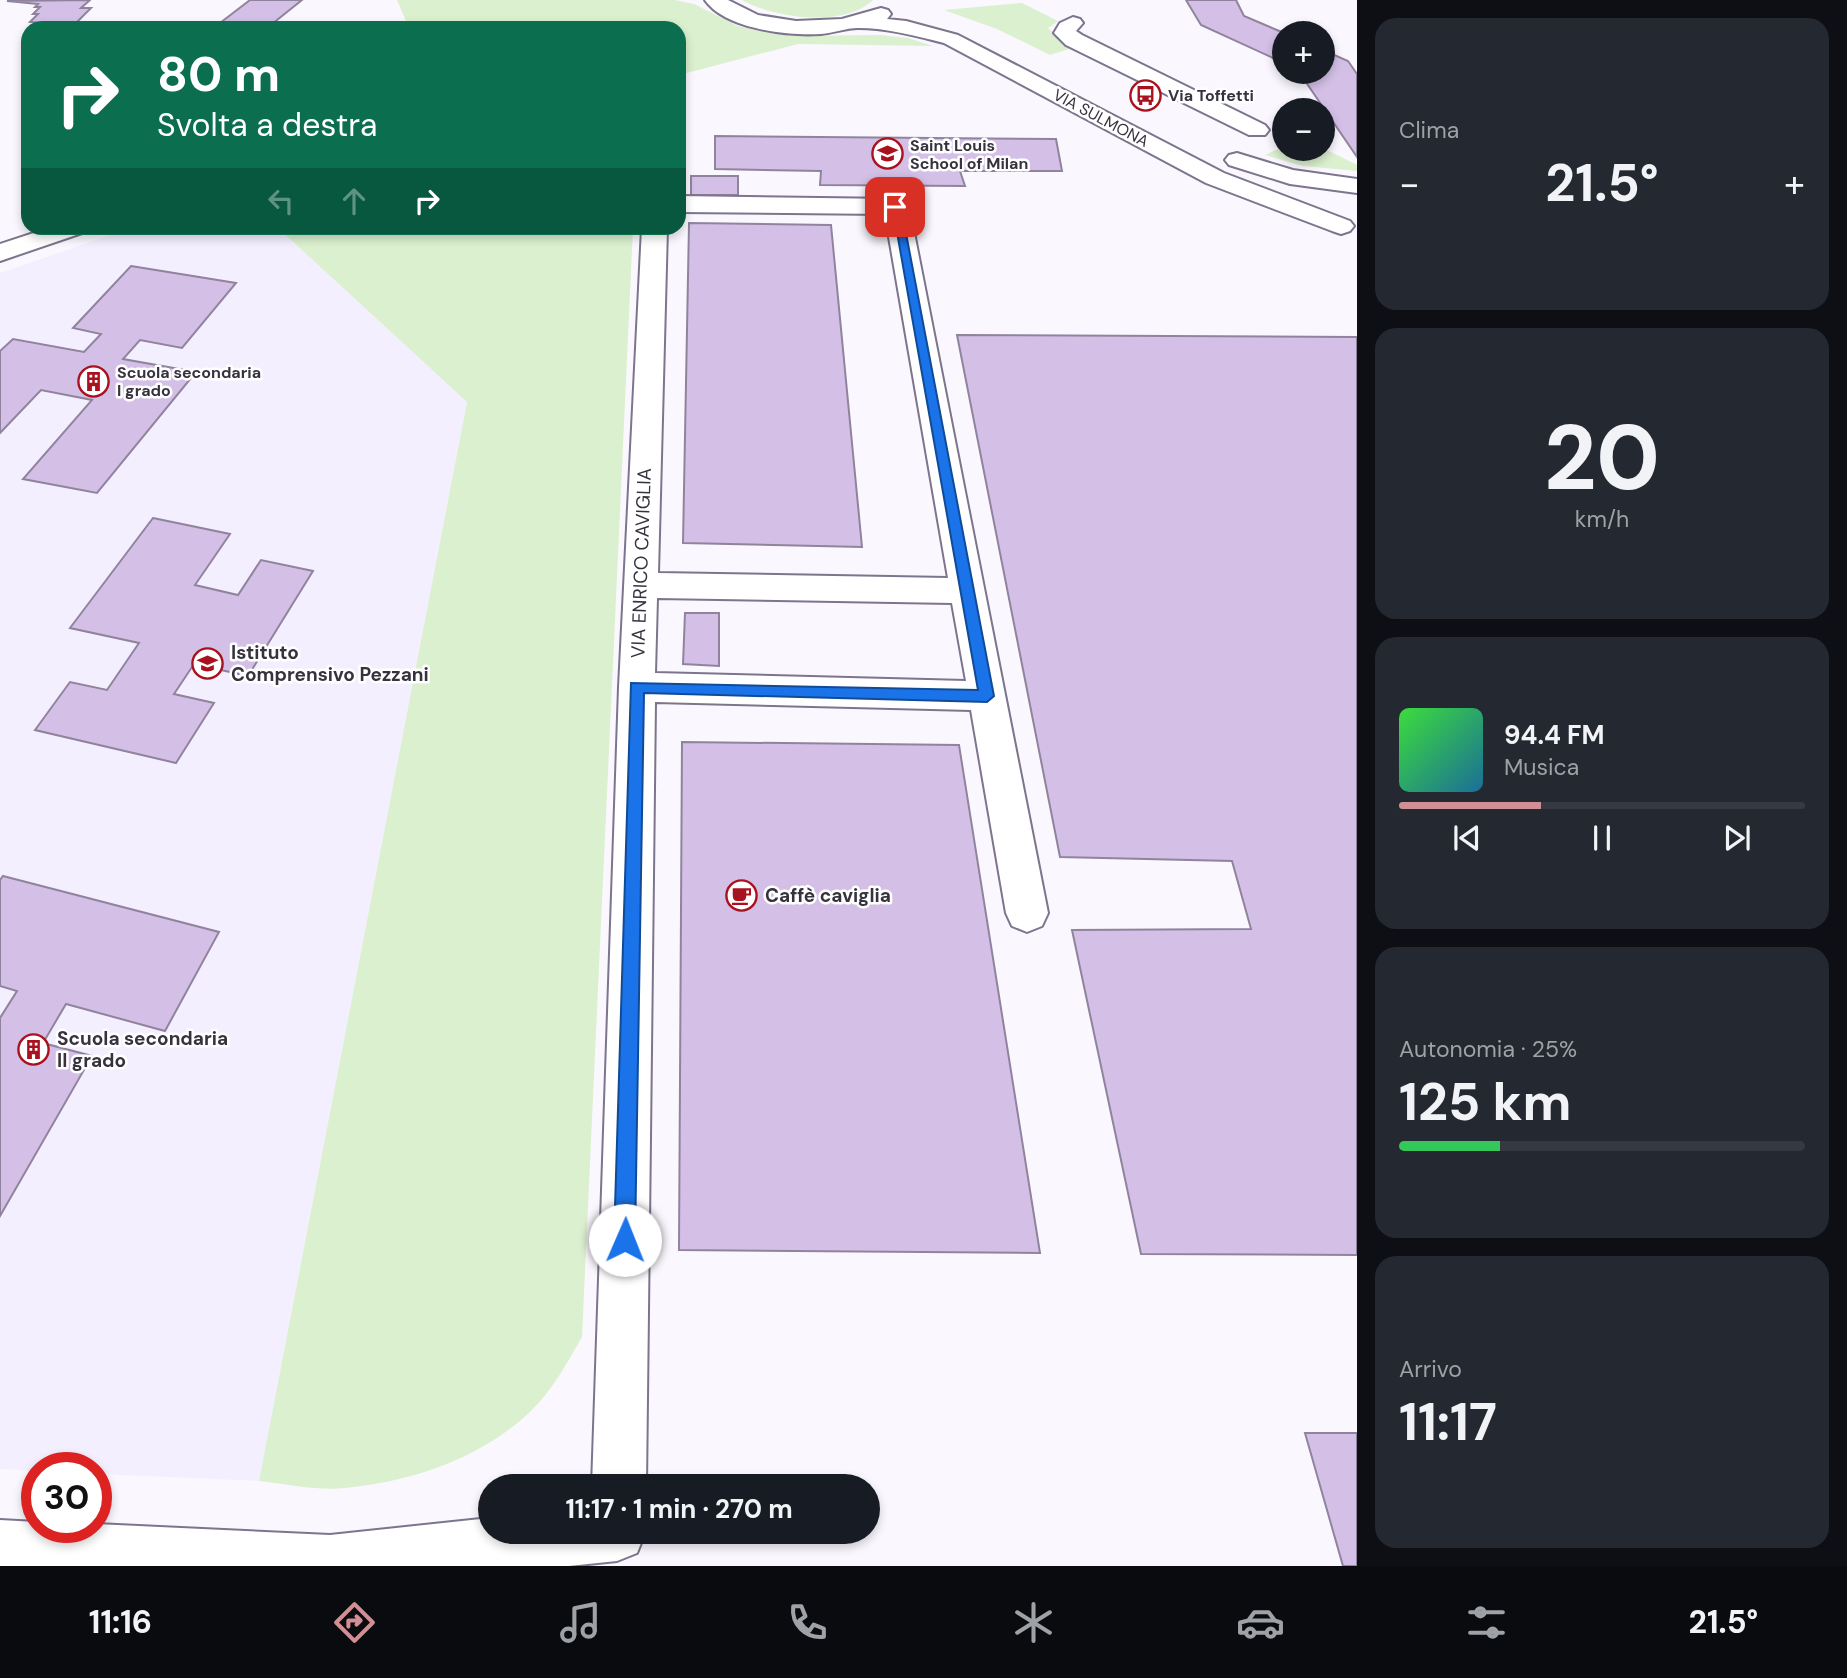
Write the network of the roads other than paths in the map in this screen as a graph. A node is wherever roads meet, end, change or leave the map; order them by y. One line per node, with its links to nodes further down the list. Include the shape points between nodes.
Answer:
1 (716, 0): 4 (street, VIA SULMONA, via 744,17 778,25 816,28)
2 (896, 4): 4 (street, VIA SULMONA)
3 (926, 13): 6 (street)
4 (858, 22): 12 (street, VIA SULMONA, via 906,27 951,39 1215,178)
5 (1073, 23): 7 (street, via 1065,33)
6 (975, 29)
7 (1093, 49): 8 (street); 9 (street, via 1257,130 1219,151 1290,177)
8 (1067, 56)
9 (1357, 186)
10 (1357, 193): 12 (street, via 1342,206)
11 (686, 204): 18 (street, via 895,207)
12 (1341, 226): 15 (street)
13 (53, 235): 16 (street)
14 (653, 235): 17 (street, VIA ENRICO CAVIGLIA)
15 (1356, 248)
16 (0, 253)
17 (641, 585): 18 (street); 19 (street, VIA ENRICO CAVIGLIA)
18 (967, 592): 20 (street)
19 (637, 687): 20 (street); 22 (street, VIA ENRICO CAVIGLIA)
20 (987, 696): 21 (street)
21 (1027, 912)
22 (618, 1474)
23 (490, 1544): 24 (street, via 330,1563)
24 (0, 1548)

